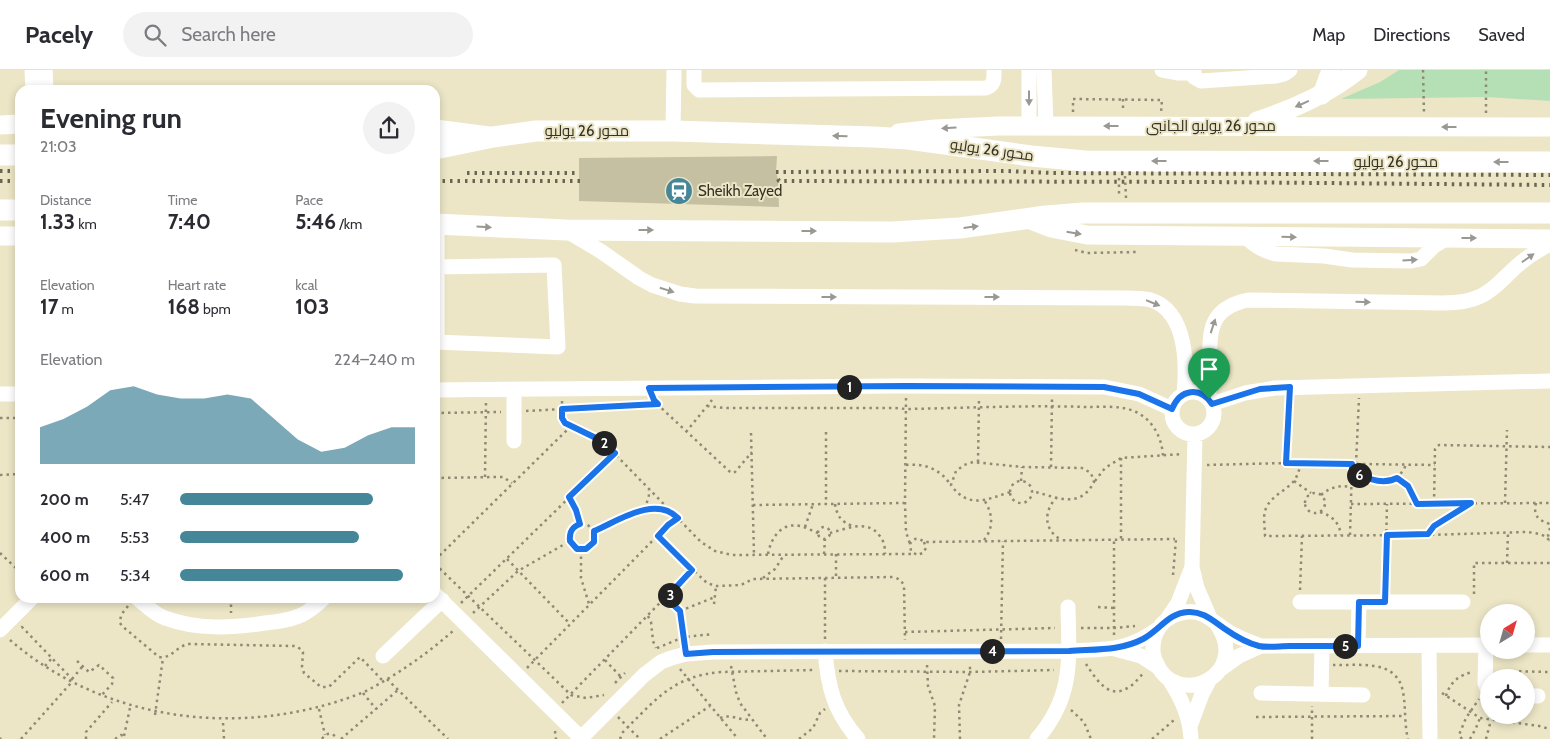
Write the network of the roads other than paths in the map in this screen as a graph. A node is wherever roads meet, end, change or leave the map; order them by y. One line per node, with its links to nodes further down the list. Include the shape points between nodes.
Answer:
1 (32, 70): 13 (street)
2 (44, 70): 14 (street)
3 (674, 70): 20 (street)
4 (694, 70): 5 (street, via 694,85 699,90 986,88 993,82)
5 (994, 70)
6 (1029, 70): 16 (street, one-way to 16)
7 (1044, 70): 16 (street)
8 (1162, 70): 12 (street)
9 (1290, 70): 12 (street, via 1276,76 1201,81 1194,77)
10 (1331, 70): 15 (main road)
11 (1358, 70): 15 (main road)
12 (1194, 71)
13 (33, 85)
14 (46, 85)
15 (1322, 95): 17 (main road, one-way to 17, via 1282,113)
16 (1038, 126): 17 (main road, محور 26 يوليو الجانبى, one-way to 16); 22 (main road, محور 26 يوليو الجانبى, one-way to 22, via 959,128)
17 (1240, 126): 18 (main road, محور 26 يوليو الجانبى, one-way to 17)
18 (1550, 127)
19 (440, 130): 21 (main road)
20 (673, 131): 21 (highway, محور 26 يوليو, via 558,130); 22 (highway, محور 26 يوليو, one-way to 20)
21 (493, 137): 23 (highway, محور 26 يوليو)
22 (873, 137): 26 (highway, محور 26 يوليو, one-way to 22, via 1058,159)
23 (440, 148)
24 (0, 155): 25 (highway)
25 (15, 155)
26 (1550, 162)
27 (0, 210): 28 (highway)
28 (15, 210)
29 (1550, 214): 30 (highway, via 1120,212)
30 (1028, 219): 32 (highway, one-way to 30, via 892,232); 35 (main road, one-way to 35, via 1057,230 1087,235)
31 (440, 224): 32 (highway, one-way to 32)
32 (566, 230): 44 (street, one-way to 44, via 638,278 680,294 695,296 1151,300 1168,313 1180,332 1186,373)
33 (0, 236): 34 (main road)
34 (15, 236)
35 (1550, 239)
36 (1550, 244): 45 (street, one-way to 36, via 1211,326 1221,311 1229,306 1248,300 1468,301 1491,291 1518,264)
37 (440, 267): 38 (street, via 554,265 558,347)
38 (440, 342)
39 (1550, 381): 45 (street, via 1290,387 1260,389)
40 (440, 390): 41 (street)
41 (514, 390): 46 (street, via 1104,387 1127,390); 48 (street)
42 (0, 394): 43 (street)
43 (15, 394)
44 (1184, 394): 45 (street, via 1197,392); 46 (street)
45 (1210, 401): 47 (street, via 1214,416 1210,427)
46 (1172, 409): 47 (street, via 1173,422 1177,427)
47 (1195, 435): 49 (street)
48 (514, 441)
49 (1192, 567): 58 (street, via 1197,588); 59 (street, via 1178,603)
50 (443, 602): 71 (street); 79 (street)
51 (1300, 602): 52 (street)
52 (1359, 602): 53 (street); 65 (street)
53 (1464, 602)
54 (28, 603): 60 (street)
55 (140, 603): 56 (street, via 164,617 206,627 282,621 299,616)
56 (318, 603)
57 (1068, 607): 69 (street)
58 (1213, 620): 59 (street, via 1200,613 1189,612 1178,613); 63 (street); 73 (street, via 1222,631 1227,651)
59 (1164, 623): 68 (street, via 1145,638); 72 (street, via 1154,637)
60 (2, 633)
61 (1535, 645): 62 (street)
62 (1550, 645)
63 (1260, 646): 64 (street); 73 (street, via 1239,656)
64 (1322, 646): 65 (street); 76 (street)
65 (1358, 646): 66 (street)
66 (1429, 646): 67 (street); 82 (street)
67 (1480, 646)
68 (1114, 649): 69 (street); 72 (street, via 1134,654)
69 (1073, 650): 70 (street); 81 (street, via 1061,702)
70 (825, 651): 79 (street, via 663,656); 80 (street, via 827,677 834,702)
71 (383, 656)
72 (1155, 665): 74 (street)
73 (1215, 674): 74 (street, via 1200,684 1179,684); 78 (street, via 1202,694)
74 (1169, 679): 78 (street, via 1186,709)
75 (1261, 693): 76 (street)
76 (1317, 694): 77 (street)
77 (1363, 695)
78 (1191, 732)
79 (581, 739)
80 (858, 739)
81 (1037, 739)
82 (1430, 739)

